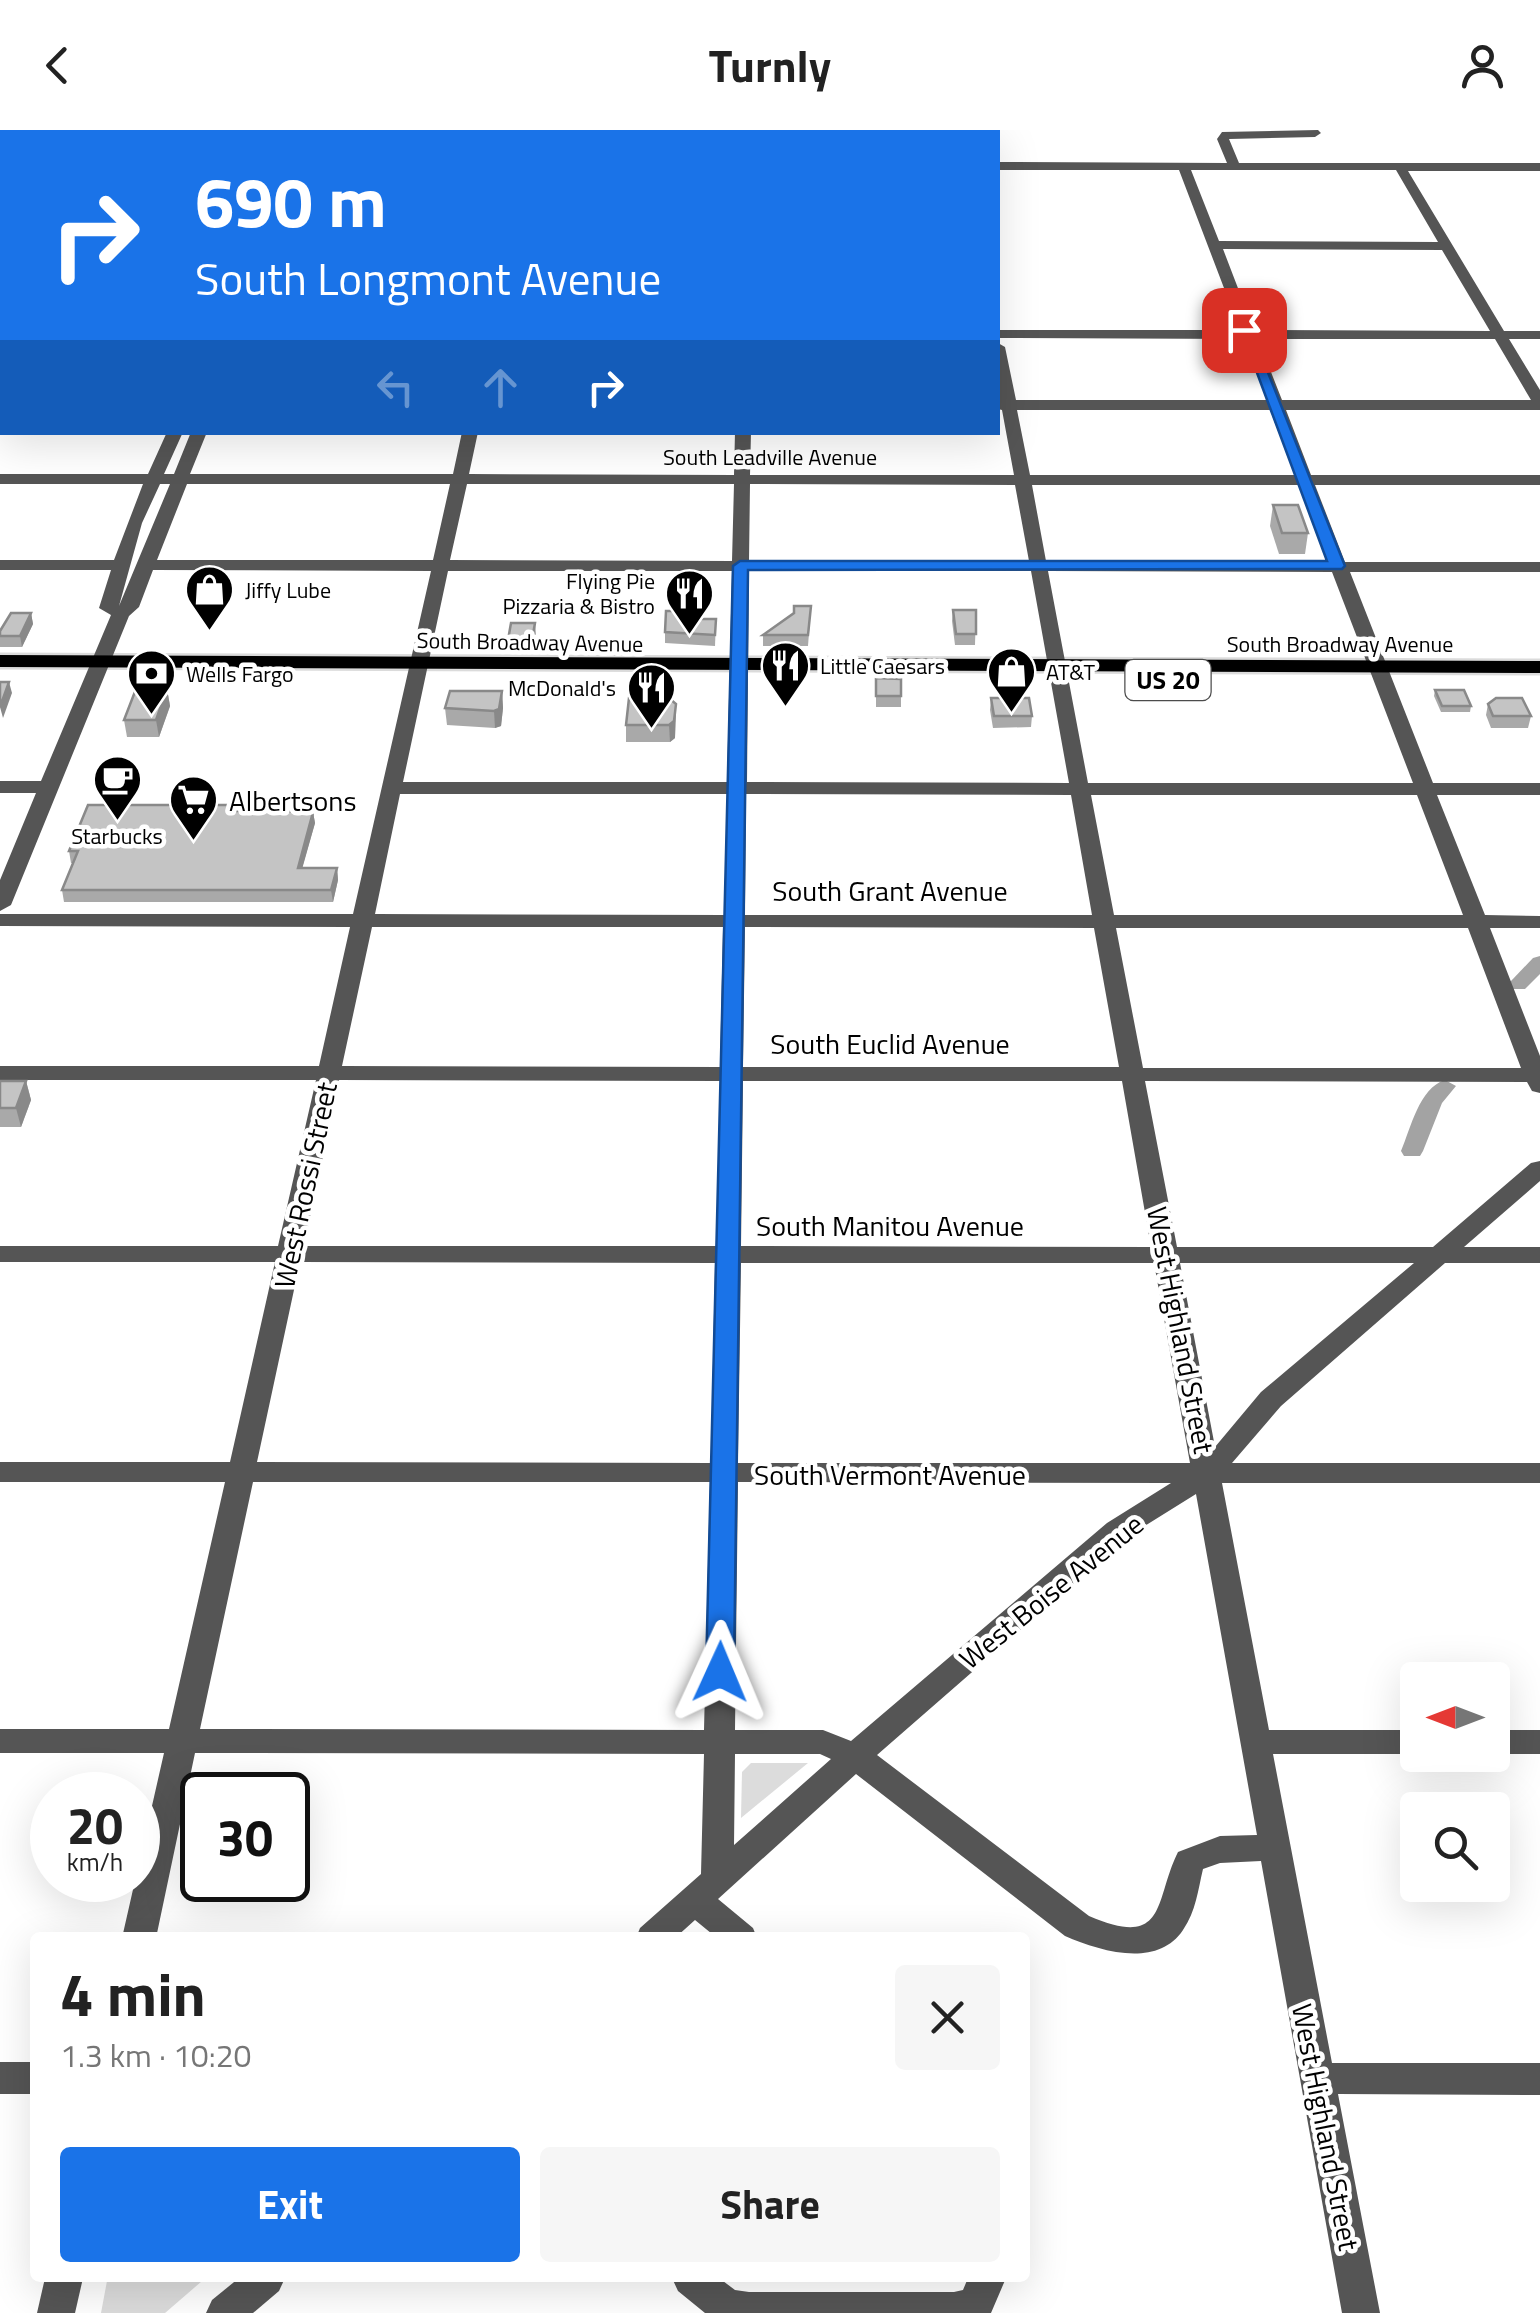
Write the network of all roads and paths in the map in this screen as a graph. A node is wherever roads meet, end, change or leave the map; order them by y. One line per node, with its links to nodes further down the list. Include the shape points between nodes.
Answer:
1 (1315, 133): 4 (street, via 1226,135)
2 (1000, 166): 3 (street)
3 (1184, 166): 4 (street); 7 (street)
4 (1235, 166): 5 (street)
5 (1400, 167): 6 (street); 8 (street)
6 (1540, 167)
7 (1213, 245): 8 (street); 10 (street)
8 (1447, 246): 11 (street)
9 (1000, 334): 10 (street)
10 (1246, 334): 11 (street); 16 (street)
11 (1500, 335): 12 (street); 14 (street)
12 (1540, 335)
13 (1000, 371): 15 (street, West Highland Street)
14 (1540, 404): 16 (street)
15 (1003, 405): 16 (street); 26 (street, West Highland Street)
16 (1274, 405): 27 (street)
17 (174, 435): 23 (street)
18 (198, 435): 24 (street)
19 (469, 435): 22 (street, West Rossi Street)
20 (743, 435): 25 (street)
21 (0, 479): 23 (street, South Leadville Avenue)
22 (462, 479): 24 (street, South Leadville Avenue); 25 (street, South Leadville Avenue); 32 (street, West Rossi Street)
23 (154, 480): 24 (street, South Leadville Avenue); 30 (street)
24 (180, 480): 31 (street)
25 (742, 480): 26 (street, South Leadville Avenue); 33 (street)
26 (1022, 480): 27 (street, South Leadville Avenue); 34 (street, West Highland Street)
27 (1303, 480): 28 (street, South Leadville Avenue); 35 (street)
28 (1540, 480)
29 (0, 565): 30 (street)
30 (120, 565): 37 (street, via 108,608)
31 (144, 565): 32 (street); 37 (street, via 130,607)
32 (443, 565): 33 (street); 41 (street, West Rossi Street)
33 (740, 566): 34 (street); 42 (street)
34 (1039, 566): 35 (street); 43 (street, West Highland Street)
35 (1337, 566): 36 (street); 44 (street)
36 (1540, 567)
37 (121, 613): 40 (street)
38 (0, 660): 40 (main road, South Broadway Avenue / US 20)
39 (1540, 667): 44 (main road, South Broadway Avenue / US 20)
40 (100, 669): 41 (main road, South Broadway Avenue / US 20); 45 (main road, South Broadway Avenue / US 20); 48 (street)
41 (420, 670): 42 (main road, South Broadway Avenue / US 20); 49 (street, West Rossi Street)
42 (738, 673): 43 (main road, South Broadway Avenue / US 20); 50 (street)
43 (1060, 673): 44 (main road, South Broadway Avenue / US 20); 51 (street, West Highland Street)
44 (1379, 674): 46 (main road, South Broadway Avenue / US 20); 52 (street)
45 (0, 677)
46 (1540, 680)
47 (0, 787): 48 (street)
48 (50, 788): 54 (street)
49 (393, 788): 50 (street); 56 (street, West Rossi Street)
50 (736, 788): 51 (street); 57 (street)
51 (1081, 789): 52 (street); 58 (street, West Highland Street)
52 (1424, 789): 53 (street); 59 (street)
53 (1540, 789)
54 (0, 906)
55 (0, 920): 56 (street, South Grant Avenue)
56 (364, 920): 57 (street, South Grant Avenue); 62 (street, West Rossi Street)
57 (734, 920): 58 (street, South Grant Avenue); 63 (street)
58 (1106, 920): 59 (street, South Grant Avenue); 64 (street, West Highland Street)
59 (1475, 922): 60 (street, South Grant Avenue); 65 (street)
60 (1540, 922)
61 (0, 1073): 62 (street, South Euclid Avenue)
62 (330, 1073): 63 (street, South Euclid Avenue); 68 (street, West Rossi Street)
63 (731, 1073): 64 (street, South Euclid Avenue); 69 (street)
64 (1133, 1074): 65 (street, South Euclid Avenue); 70 (street, West Highland Street)
65 (1538, 1078)
66 (1540, 1168): 71 (street, West Boise Avenue)
67 (0, 1254): 68 (street, South Manitou Avenue)
68 (290, 1254): 69 (street, South Manitou Avenue); 74 (street, West Rossi Street)
69 (728, 1255): 70 (street, South Manitou Avenue); 75 (street)
70 (1166, 1255): 71 (street, South Manitou Avenue); 76 (street, West Highland Street)
71 (1438, 1255): 72 (street, South Manitou Avenue); 76 (street, West Boise Avenue, via 1271,1399)
72 (1540, 1255)
73 (0, 1472): 74 (street, South Vermont Avenue)
74 (242, 1474): 75 (street, South Vermont Avenue); 79 (street, West Rossi Street)
75 (724, 1474): 76 (street, South Vermont Avenue); 80 (street)
76 (1208, 1474): 77 (street, South Vermont Avenue); 81 (street, West Highland Street); 85 (street, West Boise Avenue, via 1118,1530)
77 (1540, 1474)
78 (0, 1741): 79 (street)
79 (182, 1742): 80 (street); 88 (street, West Rossi Street)
80 (719, 1742): 85 (street, via 823,1742); 87 (street)
81 (1256, 1742): 82 (street); 86 (street, West Highland Street)
82 (1400, 1742)
83 (1510, 1742): 84 (street)
84 (1540, 1742)
85 (854, 1756): 86 (street, via 1103,1939 1151,1937 1168,1926 1190,1861 1204,1852); 87 (street, West Boise Avenue)
86 (1274, 1848): 93 (street, West Highland Street)
87 (706, 1889): 89 (street, West Boise Avenue); 90 (street)
88 (140, 1932)
89 (659, 1932)
90 (737, 1932)
91 (0, 2078): 92 (street)
92 (30, 2078)
93 (1318, 2078): 94 (street); 101 (street, West Highland Street)
94 (1540, 2078)
95 (63, 2282): 99 (street)
96 (261, 2282): 100 (street)
97 (696, 2282): 98 (street, via 728,2308 954,2310 976,2305)
98 (985, 2282)
99 (56, 2313)
100 (225, 2313)
101 (1361, 2313)

